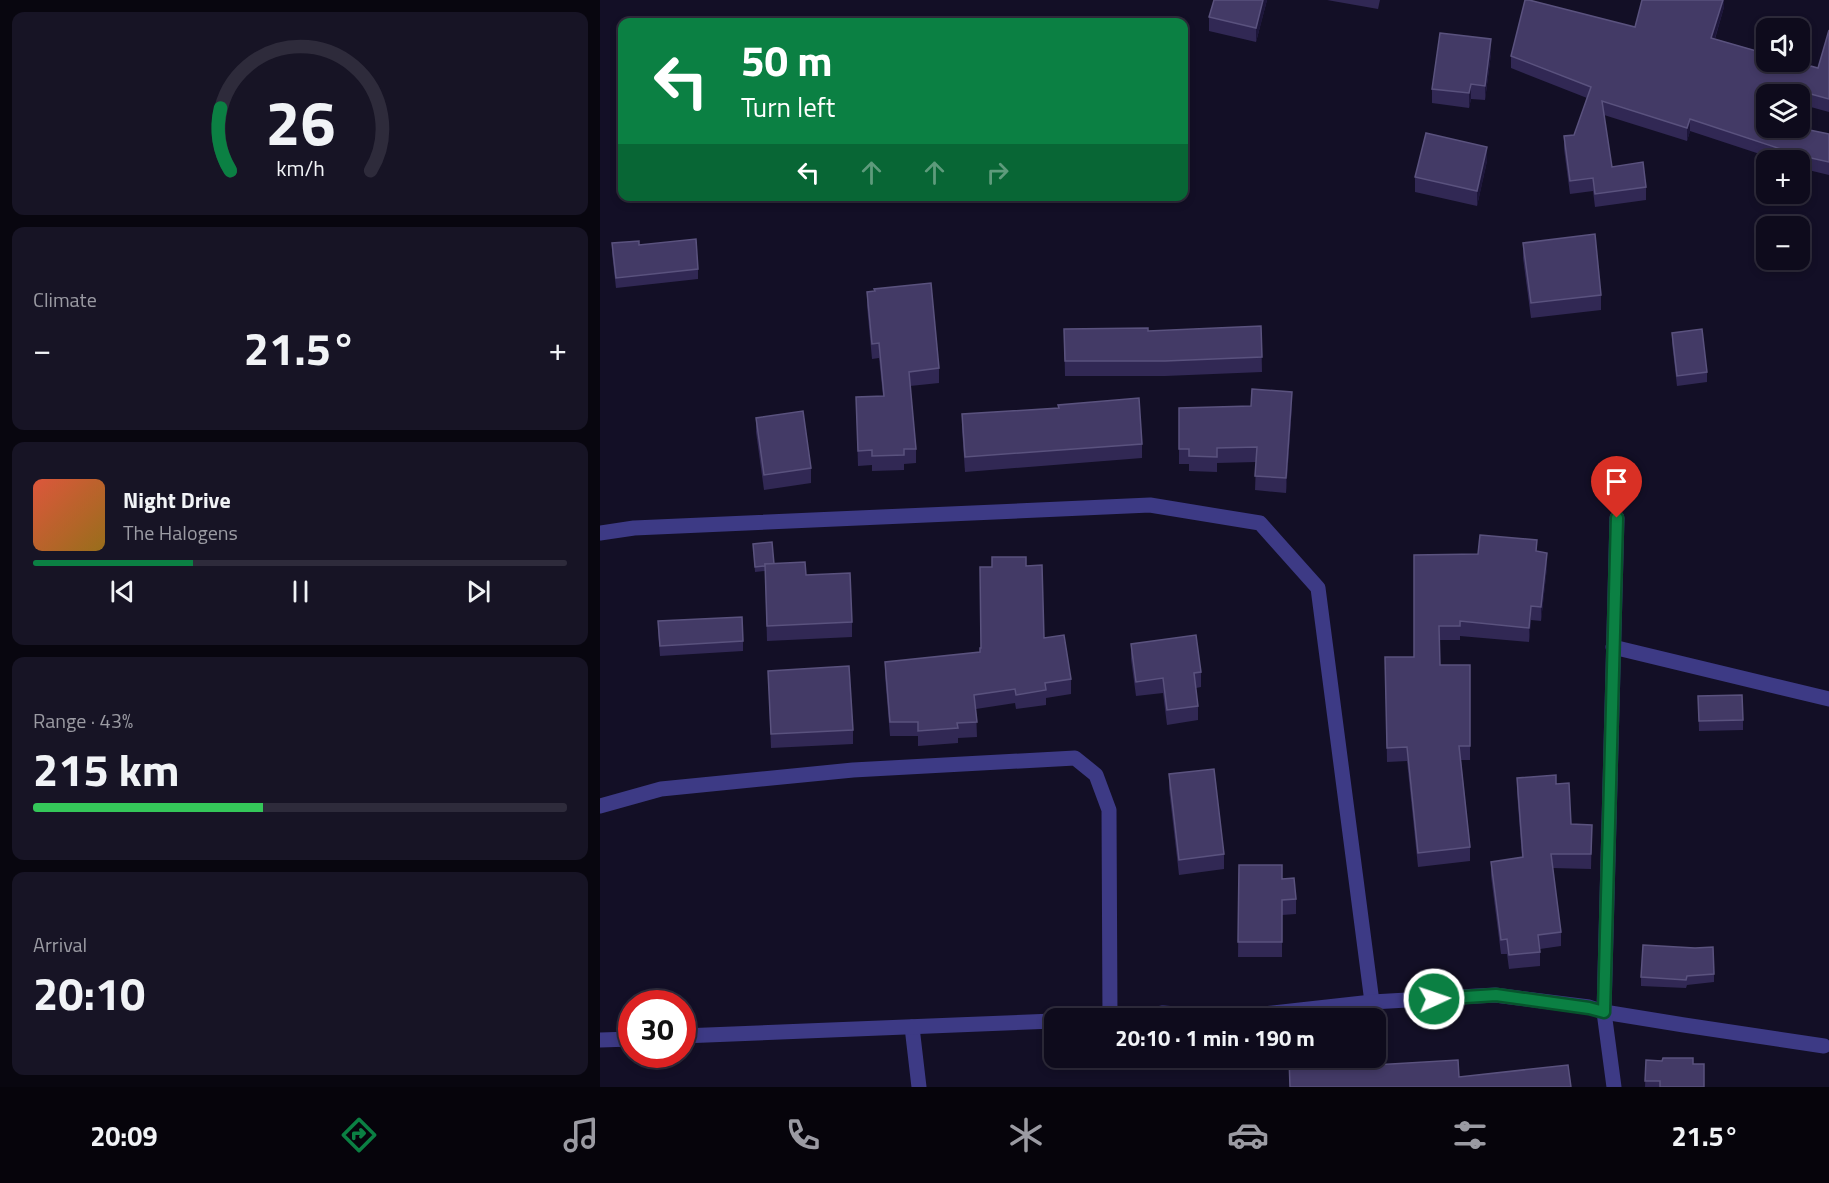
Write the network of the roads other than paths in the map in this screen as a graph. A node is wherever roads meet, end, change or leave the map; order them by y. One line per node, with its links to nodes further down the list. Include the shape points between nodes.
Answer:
1 (1617, 518): 3 (street)
2 (600, 533): 6 (street, via 634,528 1149,505 1260,523 1318,588)
3 (1613, 647): 4 (street); 9 (street)
4 (1829, 699)
5 (600, 807): 7 (street, via 661,789 853,770 1075,758 1096,775 1109,810)
6 (1372, 1002): 8 (street); 9 (street, via 1496,995)
7 (1108, 1008)
8 (1318, 1008)
9 (1604, 1012): 15 (street); 17 (street)
10 (1044, 1021): 11 (street)
11 (912, 1027): 12 (street); 16 (street)
12 (696, 1035)
13 (618, 1039): 14 (street)
14 (600, 1040)
15 (1824, 1046)
16 (919, 1087)
17 (1614, 1087)

